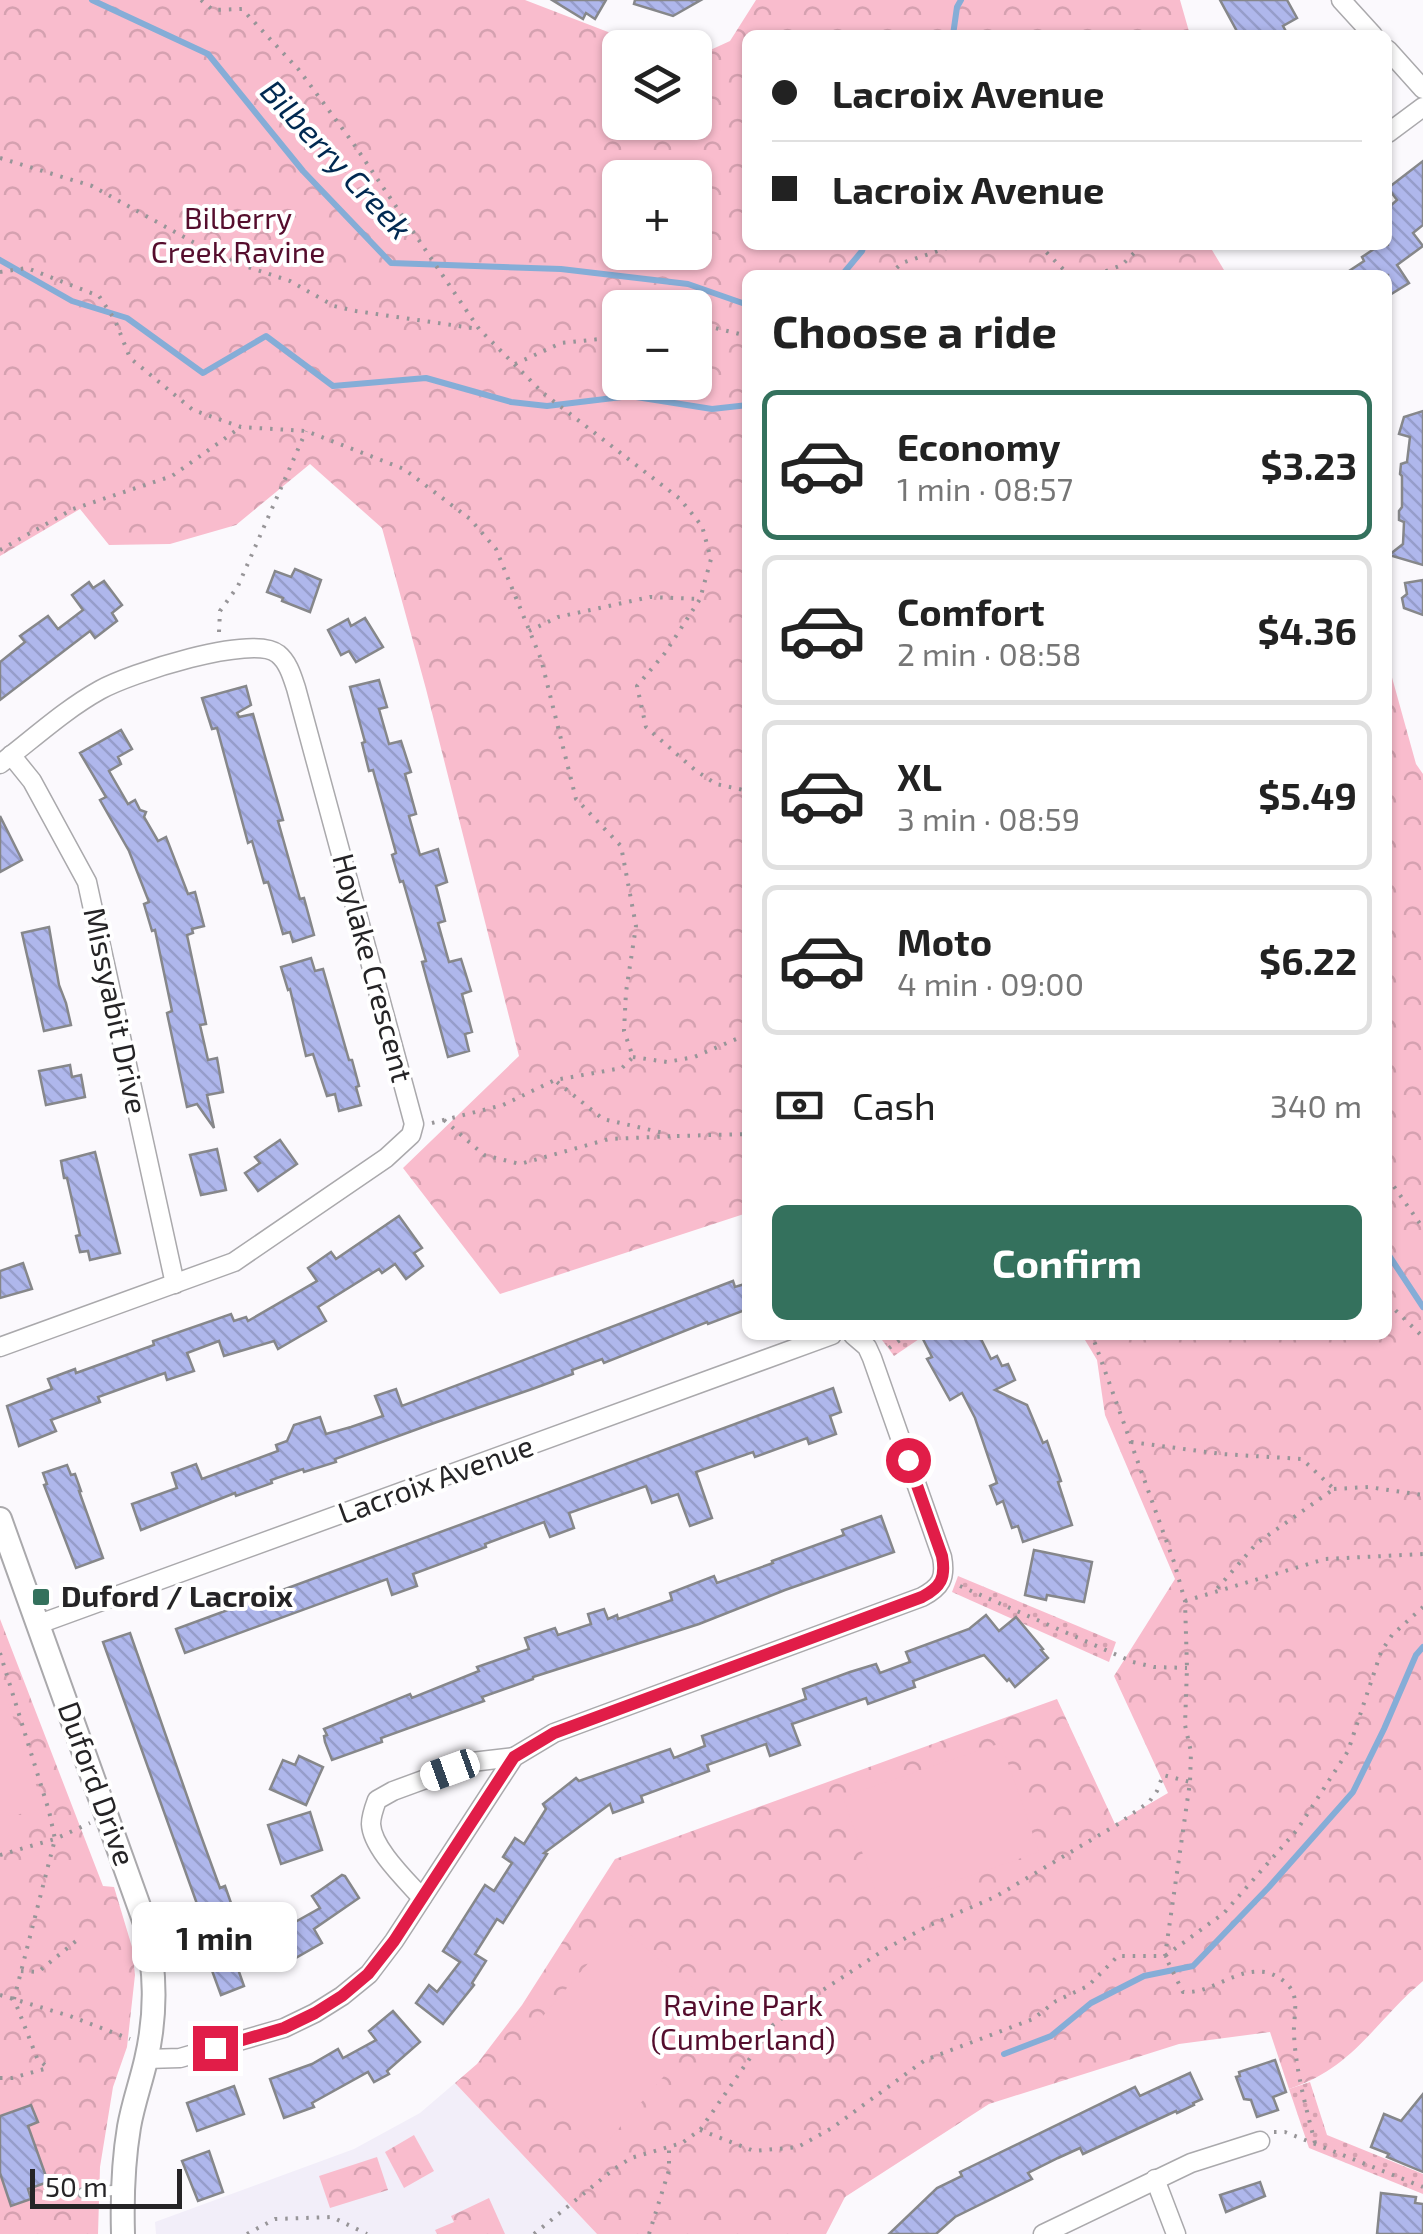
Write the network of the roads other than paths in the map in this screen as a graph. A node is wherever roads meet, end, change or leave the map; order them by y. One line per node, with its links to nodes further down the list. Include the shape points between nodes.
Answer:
1 (1341, 0): 2 (street)
2 (1369, 30)
3 (1392, 54): 4 (street)
4 (1423, 89)
5 (1423, 107): 6 (street)
6 (1392, 130)
7 (6, 760): 8 (street, Missyabit Drive, via 32,781 87,882); 8 (street, Hoylake Crescent, via 102,688 157,668 255,647 278,654 289,668 414,1124 411,1136 386,1158 234,1262)
8 (175, 1284): 11 (street, Hoylake Crescent)
9 (818, 1340): 13 (street, Lacroix Avenue)
10 (859, 1340): 14 (street, via 872,1358 942,1556 935,1590 554,1733)
11 (0, 1346)
12 (0, 1519): 13 (street, Duford Drive)
13 (40, 1624): 16 (street, Duford Drive, via 146,1923 155,1998)
14 (514, 1757): 15 (street); 15 (street, via 472,1762 377,1800 372,1833)
15 (422, 1898): 16 (street, via 368,1974 315,2013 180,2058)
16 (148, 2051): 19 (street, Duford Drive)
17 (1260, 2141): 18 (street)
18 (1155, 2179): 22 (street); 23 (street)
19 (122, 2190): 20 (lane); 21 (street, Duford Drive)
20 (83, 2193)
21 (123, 2234)
22 (1043, 2234)
23 (1176, 2234)

